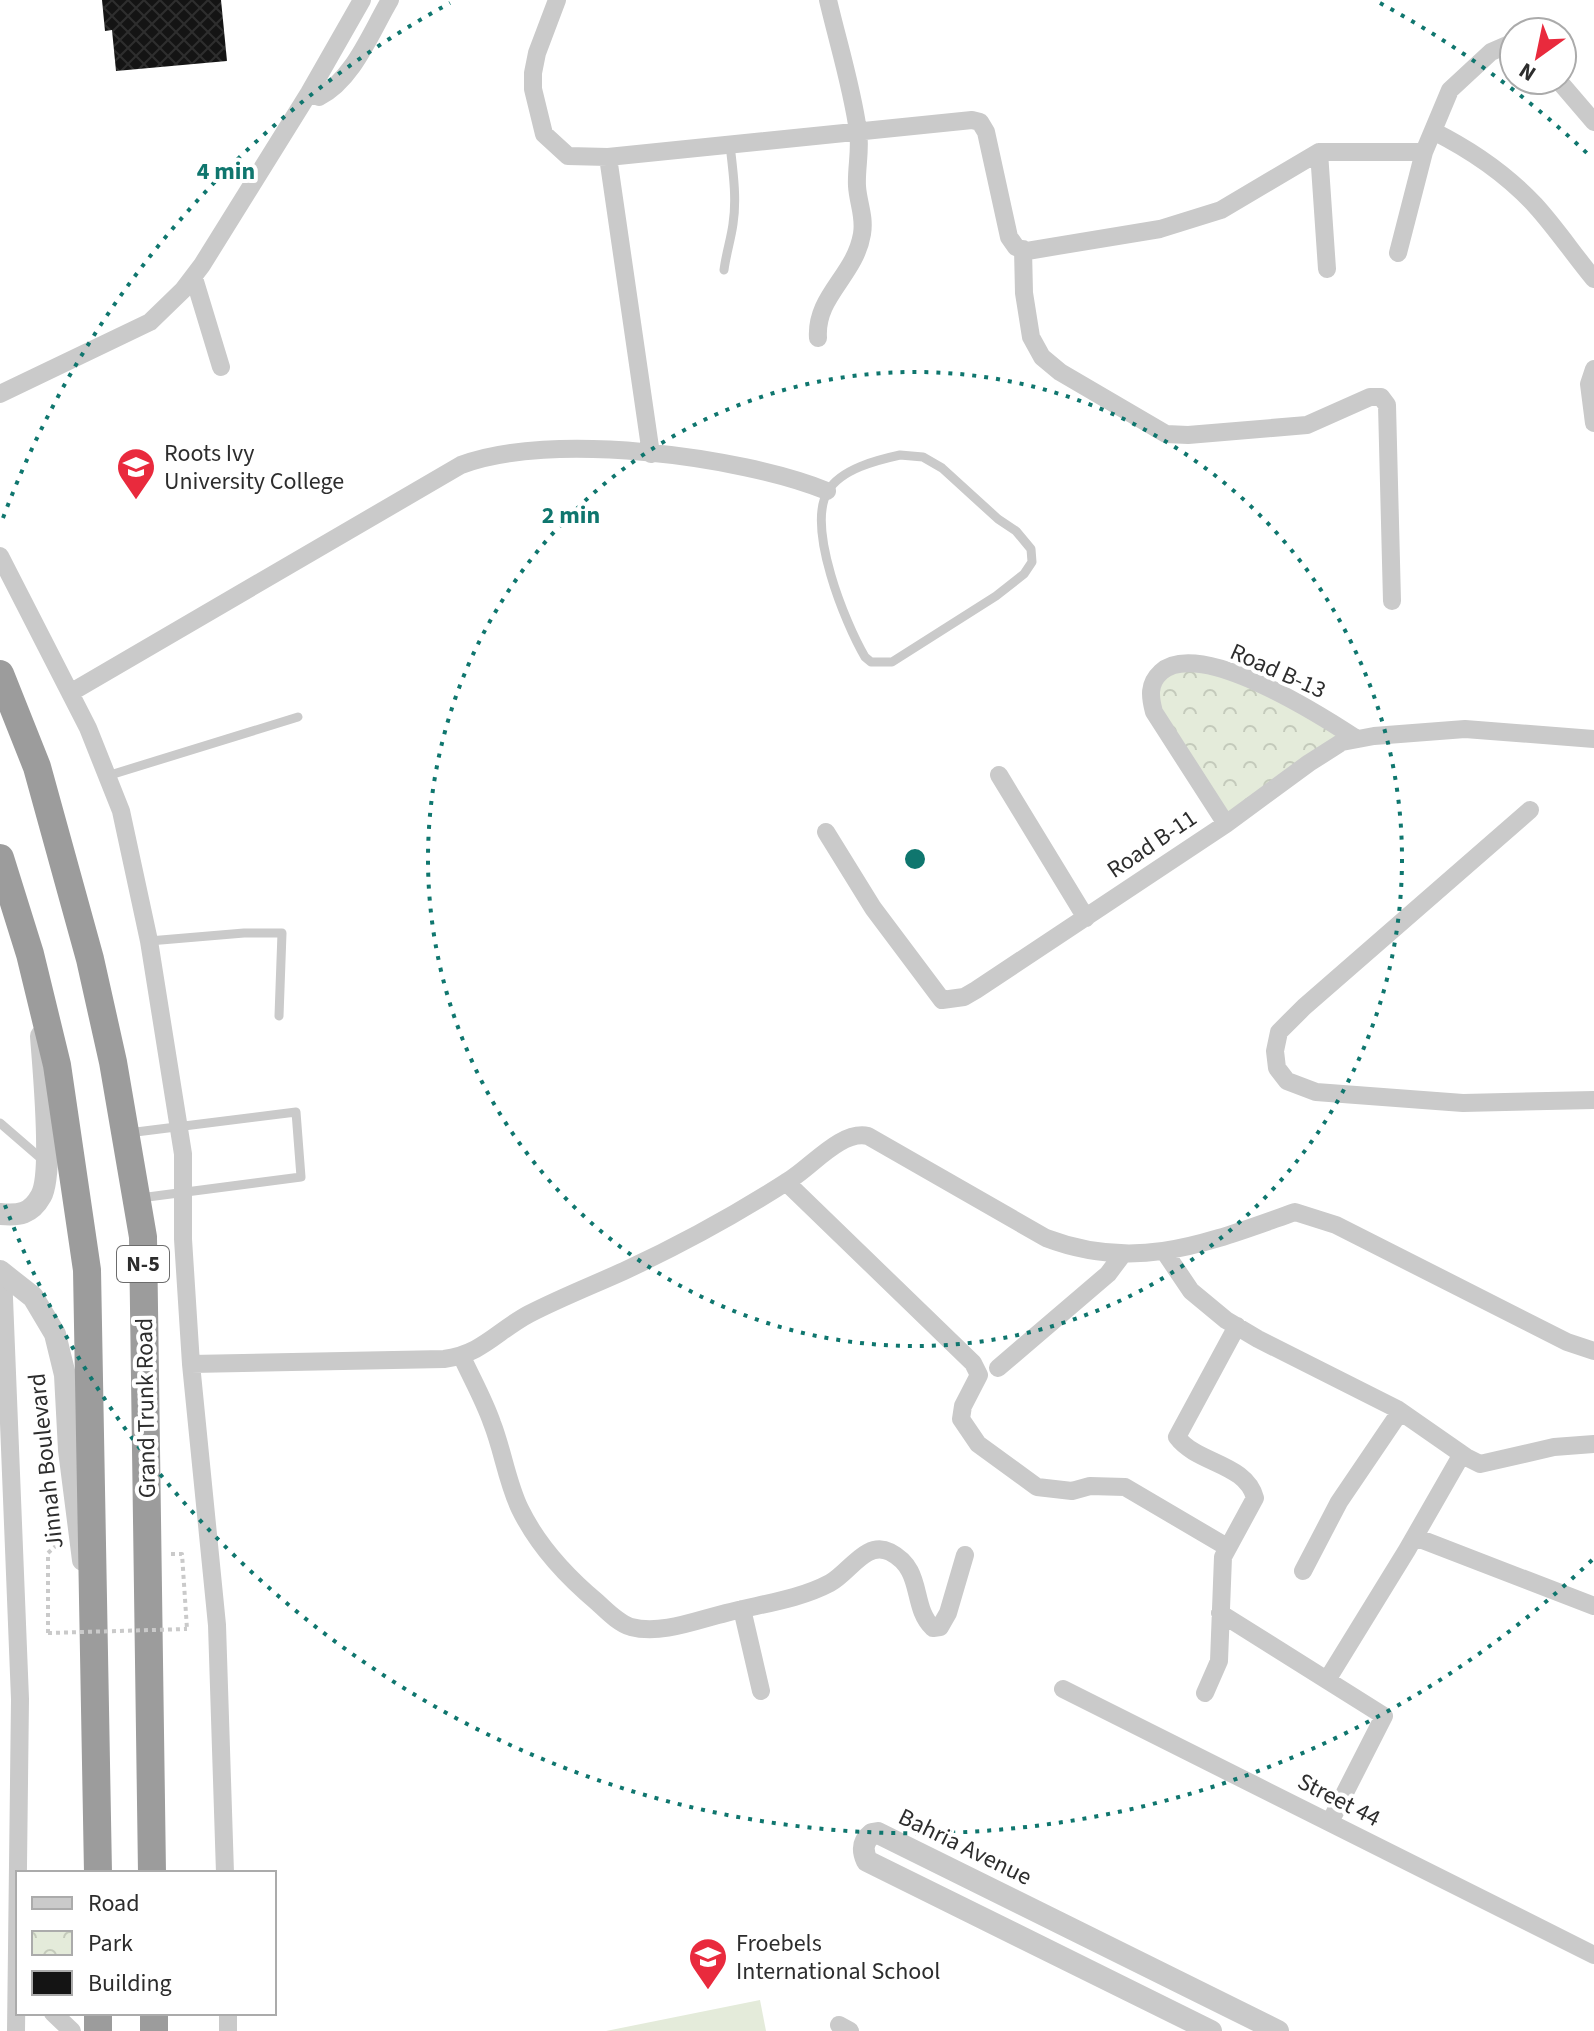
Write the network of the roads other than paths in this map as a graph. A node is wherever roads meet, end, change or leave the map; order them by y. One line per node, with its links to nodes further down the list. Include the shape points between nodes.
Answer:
1 (362, 0): 6 (street)
2 (390, 0): 6 (street, via 332,91 319,97)
3 (557, 0): 14 (street, via 533,73 544,134 568,156)
4 (828, 0): 9 (street)
5 (1498, 49): 10 (street, via 1450,90)
6 (309, 93): 19 (street)
7 (1572, 96): 8 (street)
8 (1594, 122)
9 (858, 131): 11 (street); 15 (street, via 980,122 1009,237); 21 (street, via 863,231 851,267 821,309)
10 (1433, 131): 13 (street); 20 (street, via 1498,172 1534,204)
11 (730, 145): 14 (street); 18 (lane, via 733,226)
12 (1319, 152): 13 (street); 15 (street, via 1221,210 1160,229); 17 (street)
13 (1424, 152): 16 (street)
14 (608, 157): 26 (street)
15 (1023, 249): 29 (street, via 1031,337 1042,357 1166,434 1307,425 1381,397 1387,405)
16 (1398, 253)
17 (1327, 269)
18 (724, 270)
19 (194, 278): 22 (street); 24 (street, via 150,322)
20 (1594, 279)
21 (818, 338)
22 (221, 367)
23 (1594, 369): 25 (street, via 1589,384)
24 (0, 394)
25 (1594, 423)
26 (651, 454): 27 (street, via 796,479); 31 (street, via 506,452 461,465)
27 (827, 491): 27 (lane, via 840,478 876,460 923,457 1016,531 1031,549 1032,562 996,596 892,662 871,662 856,642 827,556 820,521)
28 (0, 556): 31 (street)
29 (1392, 601)
30 (0, 674): 49 (highway, Grand Trunk Road / N-5, via 37,767 90,959)
31 (70, 693): 36 (street)
32 (298, 717): 36 (lane)
33 (1357, 739): 34 (street, Road B-11, via 1465,729); 38 (street, Road B-11, via 1342,742 1309,763); 38 (street, Road B-13, via 1254,681 1207,665 1182,663 1162,670 1149,695 1154,712)
34 (1594, 739)
35 (999, 775): 42 (street)
36 (107, 776): 43 (street, via 121,811)
37 (1530, 810): 46 (street, via 1279,1032 1277,1068 1287,1081 1316,1092 1463,1103)
38 (1226, 824): 42 (street, Road B-11)
39 (826, 832): 42 (street, Road B-11, via 873,908 942,1000 964,997)
40 (0, 858): 41 (highway, N-5)
41 (4, 892): 44 (highway, N-5)
42 (1086, 918)
43 (149, 941): 45 (lane, via 282,933); 48 (street)
44 (30, 954): 50 (street, via 40,1025); 73 (highway, N-5, via 57,1065 87,1270)
45 (279, 1016)
46 (1594, 1100)
47 (0, 1123): 50 (lane)
48 (179, 1126): 49 (lane); 52 (street); 52 (lane, via 296,1112 301,1177)
49 (125, 1133): 53 (highway, Grand Trunk Road / N-5)
50 (46, 1163): 54 (street, via 43,1193 32,1208 19,1216)
51 (786, 1182): 56 (street, via 844,1138 868,1136 1046,1238 1077,1250); 60 (street, via 706,1231 527,1315); 67 (street, via 973,1363 979,1375 961,1419 978,1444 1037,1487 1125,1487)
52 (183, 1191): 53 (lane); 61 (street)
53 (136, 1199): 81 (highway, Grand Trunk Road / N-5, via 143,1237)
54 (0, 1214)
55 (1164, 1251): 56 (street); 58 (street, via 1199,1300); 59 (street, via 1295,1212 1336,1225)
56 (1123, 1254): 62 (street, via 1108,1274)
57 (2, 1272): 73 (street, Jinnah Boulevard, via 33,1297 55,1334 65,1375 77,1527); 79 (street, via 20,1699)
58 (1237, 1326): 63 (street); 67 (street, via 1177,1437 1248,1481 1253,1491 1255,1498)
59 (1594, 1351)
60 (462, 1357): 61 (street); 71 (street, via 492,1423 519,1508 535,1536 589,1596 630,1627 657,1629)
61 (191, 1364): 82 (street, via 217,1625)
62 (998, 1368)
63 (1400, 1412): 65 (street); 69 (street, via 1335,1510)
64 (1594, 1444): 65 (street, via 1480,1464)
65 (1462, 1454): 66 (street)
66 (1415, 1537): 70 (street); 74 (street)
67 (1227, 1547): 72 (street)
68 (965, 1555): 71 (street, via 940,1627 926,1621 908,1566 875,1548 823,1586)
69 (1303, 1571)
70 (1594, 1606)
71 (742, 1609): 76 (street)
72 (1220, 1613): 74 (street); 77 (street, via 1219,1661)
73 (93, 1621): 80 (highway, N-5)
74 (1327, 1680): 78 (street, via 1384,1716)
75 (1063, 1689): 78 (street, Street 44)
76 (761, 1691)
77 (1205, 1693)
78 (1330, 1822): 83 (street, Street 44)
79 (18, 1871)
80 (98, 1871)
81 (152, 1871)
82 (225, 1871)
83 (1594, 1955)
84 (55, 2015): 85 (street)
85 (72, 2031)
86 (1211, 2031): 87 (street, Bahria Avenue, via 867,1861 864,1844 878,1833)
87 (1278, 2031)

